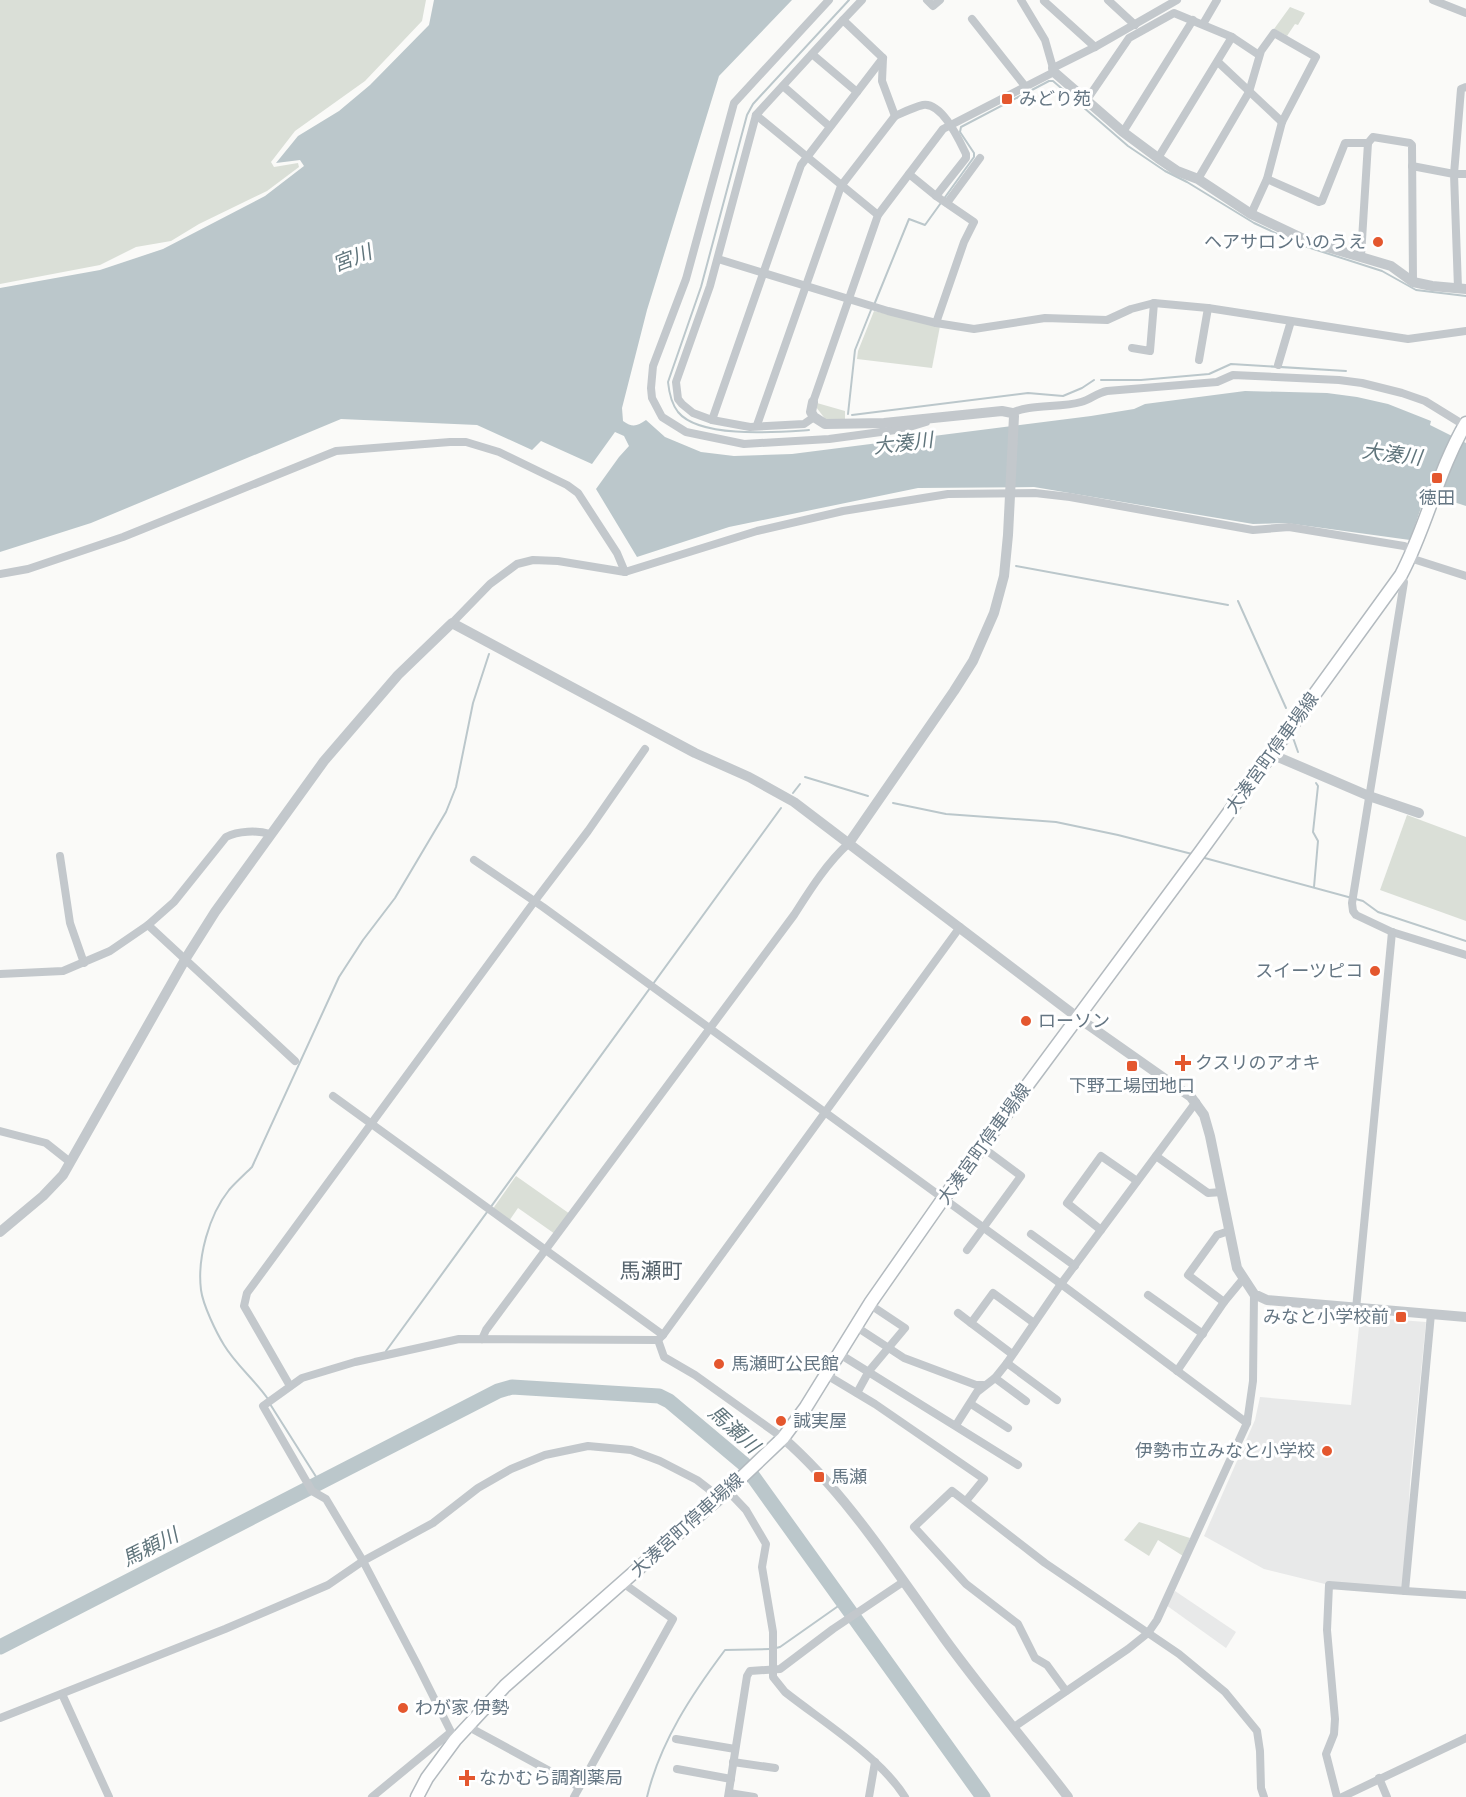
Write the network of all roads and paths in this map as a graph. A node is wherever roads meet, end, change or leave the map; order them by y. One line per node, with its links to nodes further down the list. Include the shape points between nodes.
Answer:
1 (829, 0): 72 (street, via 734,103 686,279 653,366 652,398 662,417 686,432 744,444 829,439 903,429)
2 (862, 0): 15 (street)
3 (927, 0): 4 (street, via 933,6)
4 (940, 0)
5 (1021, 0): 13 (street)
6 (1045, 0): 13 (street); 20 (street)
7 (1108, 0): 18 (street)
8 (1177, 0): 11 (street)
9 (1217, 0): 17 (street)
10 (1433, 0): 12 (street)
11 (1170, 10): 16 (street); 18 (street); 31 (street, via 1129,38)
12 (1466, 13)
13 (1030, 16): 25 (street, via 1045,40)
14 (972, 19): 27 (street)
15 (843, 20): 21 (street); 23 (street)
16 (1193, 20): 17 (street); 38 (street)
17 (1203, 24): 19 (street)
18 (1135, 25): 20 (street)
19 (1232, 37): 22 (street); 24 (street)
20 (1095, 47): 25 (street)
21 (812, 54): 26 (street); 29 (street)
22 (1259, 55): 30 (street); 35 (street, via 1274,33 1316,57)
23 (883, 58): 29 (street); 34 (street, via 882,81)
24 (1218, 62): 30 (street); 43 (street)
25 (1053, 70): 27 (street); 31 (street)
26 (783, 86): 33 (street); 37 (street)
27 (1025, 86): 36 (street)
28 (1466, 87): 32 (street, via 1461,89)
29 (856, 92): 37 (street)
30 (1249, 92): 35 (street); 48 (street)
31 (1086, 101): 38 (street)
32 (1463, 107): 39 (street)
33 (756, 116): 41 (street); 55 (street)
34 (895, 116): 36 (street, via 924,105 945,117); 50 (street)
35 (1282, 122): 49 (street)
36 (950, 125): 45 (street); 51 (street, via 966,158)
37 (829, 126): 41 (street)
38 (1123, 132): 43 (street)
39 (1462, 132): 46 (street)
40 (1368, 143): 44 (street, via 1373,136 1410,143); 49 (street, via 1345,143 1320,202); 54 (street)
41 (806, 156): 50 (street); 56 (street)
42 (980, 158): 51 (street)
43 (1158, 158): 48 (street)
44 (1412, 166): 46 (street); 57 (street)
45 (909, 174): 51 (street); 53 (street)
46 (1454, 174): 47 (street); 59 (street)
47 (1466, 174)
48 (1198, 179): 52 (street)
49 (1267, 179): 52 (street)
50 (841, 186): 53 (street); 58 (street)
51 (942, 200): 64 (street, via 974,222)
52 (1251, 214): 54 (street, via 1310,242)
53 (878, 215): 60 (street)
54 (1361, 256): 57 (street, via 1391,266)
55 (718, 259): 56 (street); 73 (street, via 676,382 682,404)
56 (764, 272): 58 (street); 73 (street)
57 (1413, 282): 59 (street)
58 (807, 285): 60 (street); 74 (street)
59 (1462, 288)
60 (849, 298): 64 (street); 69 (street)
61 (1154, 303): 62 (street); 64 (street, via 1107,320 1045,318 974,329); 66 (street, via 1150,351)
62 (1208, 308): 63 (street); 67 (street)
63 (1291, 321): 65 (street, via 1408,339); 68 (street)
64 (936, 323)
65 (1466, 331)
66 (1132, 348)
67 (1199, 360)
68 (1278, 364)
69 (813, 402): 70 (street)
70 (814, 417): 72 (street, via 825,424); 74 (street, via 804,424)
71 (1013, 417): 72 (street, via 1002,411); 75 (street, via 1020,409 1083,401 1098,392 1217,382 1233,375 1362,383 1425,401); 76 (street)
72 (933, 419)
73 (712, 420): 74 (street)
74 (757, 425)
75 (1464, 427): 77 (main road, 大湊宮町停車場線)
76 (1010, 493): 77 (street, via 1070,497 1253,530 1289,527 1404,546); 78 (street, via 948,494 843,511 756,531); 88 (street, via 1004,576 988,630 954,691)
77 (1412, 554): 80 (main road, 大湊宮町停車場線); 81 (street)
78 (625, 572): 79 (street, via 578,493 499,452 450,442 336,451 123,537); 82 (street, via 558,561 517,564 490,584)
79 (0, 574)
80 (1401, 575): 84 (main road, 大湊宮町停車場線); 85 (street, via 1404,582)
81 (1466, 576)
82 (452, 623): 87 (street, via 398,675 347,734); 88 (street, via 695,753 772,788)
83 (645, 749): 91 (street)
84 (1271, 754): 85 (street); 99 (main road, 大湊宮町停車場線)
85 (1370, 796): 86 (street); 94 (street, via 1353,911)
86 (1419, 813)
87 (270, 834): 92 (street, via 234,833 226,837 174,902); 96 (street)
88 (849, 843): 93 (street); 100 (street, via 814,884)
89 (60, 856): 97 (street, via 70,923)
90 (474, 860): 91 (street)
91 (534, 902): 100 (street); 105 (street)
92 (148, 925): 96 (street); 97 (street)
93 (960, 927): 99 (street); 104 (street)
94 (1392, 932): 95 (street); 127 (street)
95 (1466, 955)
96 (186, 958): 101 (street); 109 (street)
97 (84, 963): 98 (street, via 63,971)
98 (0, 974)
99 (1077, 1017): 103 (street); 107 (main road, 大湊宮町停車場線)
100 (709, 1029): 104 (street); 119 (street)
101 (295, 1061)
102 (333, 1096): 105 (street)
103 (1196, 1102): 108 (street); 111 (street, via 1210,1136)
104 (826, 1113): 112 (street); 135 (street)
105 (371, 1123): 119 (street); 146 (street, via 244,1300)
106 (0, 1131): 109 (street, via 46,1143)
107 (982, 1147): 112 (main road, 大湊宮町停車場線); 113 (street, via 1021,1176)
108 (1156, 1156): 110 (street); 111 (street, via 1208,1193)
109 (70, 1162): 116 (street, via 43,1196)
110 (1137, 1181): 114 (street); 114 (street, via 1101,1156 1066,1203)
111 (1222, 1192): 115 (street)
112 (943, 1199): 113 (street); 126 (main road, 大湊宮町停車場線)
113 (982, 1227): 118 (street); 122 (street)
114 (1101, 1230): 120 (street)
115 (1229, 1231): 121 (street); 125 (street, via 1217,1235 1188,1275)
116 (0, 1232)
117 (1031, 1234): 120 (street)
118 (967, 1250)
119 (546, 1251): 135 (street); 136 (street)
120 (1075, 1266): 122 (street)
121 (1243, 1279): 123 (street); 125 (street)
122 (1061, 1284): 132 (street); 142 (street)
123 (1254, 1294): 127 (street, via 1267,1300); 151 (street, via 1253,1381)
124 (1148, 1295): 134 (street)
125 (1224, 1302): 134 (street)
126 (869, 1304): 133 (main road, 大湊宮町停車場線); 137 (street, via 905,1328)
127 (1356, 1309): 129 (street)
128 (958, 1313): 131 (street)
129 (1431, 1314): 130 (street); 161 (street)
130 (1466, 1317)
131 (971, 1323): 132 (street, via 993,1293); 139 (street)
132 (1034, 1323): 139 (street)
133 (855, 1326): 137 (street); 138 (main road, 大湊宮町停車場線)
134 (1203, 1334): 142 (street)
135 (660, 1337): 136 (street); 154 (street, via 664,1357)
136 (482, 1339): 146 (street, via 459,1339 355,1362 302,1378)
137 (888, 1347): 141 (street); 145 (street, via 903,1358)
138 (838, 1353): 141 (street); 143 (main road, 大湊宮町停車場線)
139 (1012, 1354): 140 (street)
140 (1007, 1363): 144 (street); 148 (street)
141 (869, 1371): 147 (street); 152 (street)
142 (1177, 1371): 151 (street)
143 (825, 1374): 147 (street); 154 (main road, 大湊宮町停車場線)
144 (994, 1378): 145 (street); 149 (street)
145 (984, 1385): 150 (street)
146 (290, 1386): 158 (street, via 263,1406 312,1491 326,1500)
147 (856, 1393): 157 (street, via 984,1479)
148 (1057, 1400)
149 (1026, 1401)
150 (971, 1404): 152 (street); 153 (street)
151 (1247, 1423): 163 (street, via 1168,1599)
152 (956, 1425): 155 (street)
153 (1008, 1428)
154 (783, 1438): 156 (main road, 大湊宮町停車場線); 159 (street, via 808,1460 858,1520)
155 (1018, 1465)
156 (723, 1493): 158 (street, via 631,1450 588,1446 569,1449 511,1468 433,1523); 160 (main road, 大湊宮町停車場線); 164 (street, via 746,1510 766,1544 762,1567 772,1618)
157 (966, 1501): 163 (street, via 1046,1563); 165 (street, via 952,1491 914,1527 966,1584 1018,1624 1035,1658 1047,1665)
158 (363, 1561): 166 (street, via 328,1585); 170 (street)
159 (903, 1582): 164 (street); 169 (street)
160 (623, 1583): 168 (main road, 大湊宮町停車場線); 180 (street, via 673,1619)
161 (1406, 1591): 162 (street); 191 (street, via 1329,1585 1327,1630 1335,1719 1326,1754)
162 (1466, 1595)
163 (1148, 1633): 165 (street); 190 (street, via 1225,1692 1257,1731)
164 (773, 1671): 173 (street, via 748,1673); 175 (street, via 775,1681 785,1692)
165 (1066, 1691): 169 (street)
166 (62, 1694): 167 (street); 182 (street)
167 (0, 1718)
168 (467, 1725): 170 (main road, 大湊宮町停車場線); 180 (street)
169 (1014, 1727): 189 (street)
170 (453, 1736): 183 (street); 184 (main road, 大湊宮町停車場線)
171 (1466, 1738): 178 (street)
172 (676, 1739): 173 (street)
173 (735, 1749): 174 (street)
174 (733, 1762): 176 (street); 179 (street)
175 (875, 1762): 187 (street); 188 (street)
176 (774, 1768)
177 (677, 1769): 179 (street)
178 (1379, 1778): 192 (street); 193 (street)
179 (731, 1779): 181 (street)
180 (579, 1787): 185 (street)
181 (728, 1795): 186 (street)
182 (109, 1797)
183 (372, 1797)
184 (417, 1797)
185 (574, 1797)
186 (754, 1797)
187 (869, 1797)
188 (905, 1797)
189 (1068, 1797)
190 (1264, 1797)
191 (1337, 1797)
192 (1342, 1797)
193 (1387, 1797)

